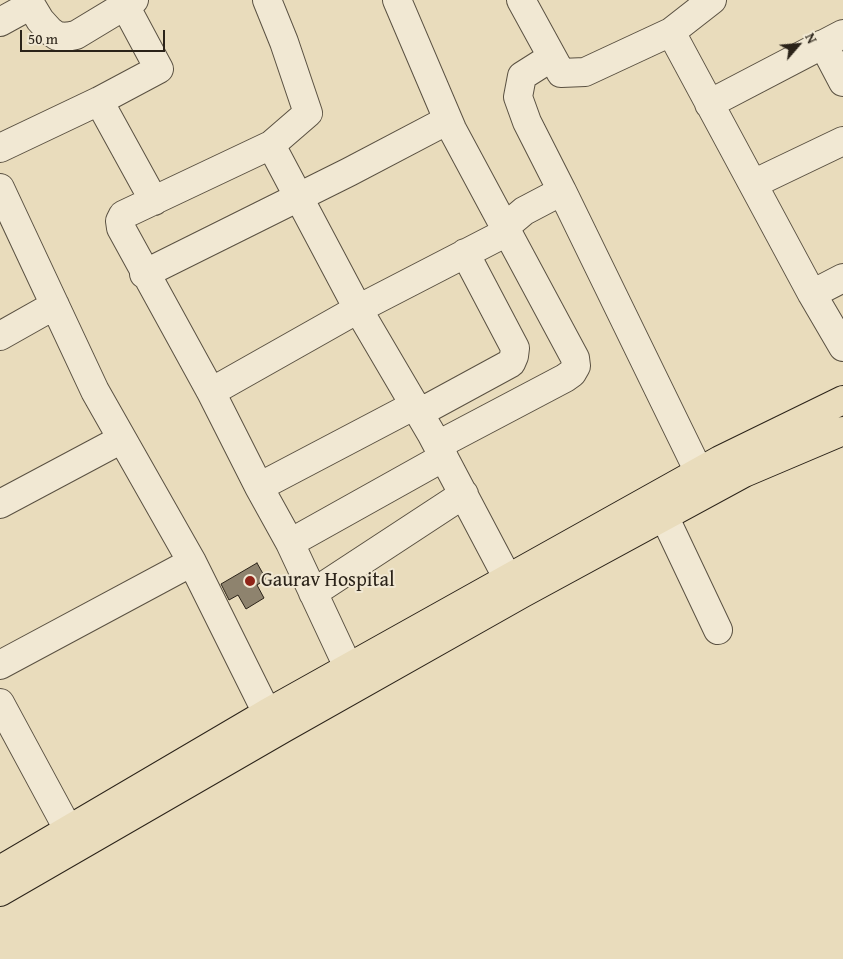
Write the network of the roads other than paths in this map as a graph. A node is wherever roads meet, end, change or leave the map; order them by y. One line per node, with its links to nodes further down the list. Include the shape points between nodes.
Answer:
1 (267, 0): 16 (street, via 308,113)
2 (397, 0): 14 (street)
3 (521, 0): 10 (street)
4 (712, 0): 8 (street)
5 (30, 2): 6 (street, via 50,31 66,37 76,35); 7 (street)
6 (127, 2): 12 (street, via 159,69)
7 (0, 22)
8 (671, 32): 10 (street, via 586,72 561,73); 13 (street)
9 (833, 39): 11 (street); 13 (street)
10 (552, 57): 20 (street, via 522,76 518,97)
11 (843, 82)
12 (99, 101): 17 (street); 22 (street)
13 (710, 104): 18 (street)
14 (448, 120): 21 (street); 23 (street)
15 (843, 141): 18 (street)
16 (271, 145): 21 (street); 22 (street)
17 (0, 148)
18 (753, 184): 27 (street)
19 (0, 188): 28 (street)
20 (562, 191): 23 (street, via 524,211); 38 (street)
21 (299, 197): 25 (street); 29 (street)
22 (154, 201): 25 (street, via 123,215 120,221 124,237)
23 (506, 230): 24 (street); 37 (street, via 570,347 576,366 565,378)
24 (466, 253): 29 (street); 34 (street, via 514,348 514,356 510,363)
25 (144, 274): 32 (street)
26 (843, 278): 27 (street)
27 (812, 294): 31 (street)
28 (55, 305): 30 (street); 36 (street, via 95,391)
29 (358, 309): 32 (street); 34 (street)
30 (0, 336)
31 (843, 347)
32 (211, 392): 39 (street)
33 (841, 406): 38 (main road)
34 (417, 409): 37 (street); 39 (street)
35 (843, 431): 42 (main road, via 744,473)
36 (122, 439): 41 (street); 44 (street)
37 (441, 451): 40 (street); 43 (street)
38 (699, 472): 45 (main road)
39 (259, 487): 43 (street)
40 (464, 494): 45 (street); 46 (street)
41 (0, 504)
42 (664, 516): 47 (street); 54 (main road)
43 (290, 543): 46 (street)
44 (192, 562): 48 (street); 51 (street)
45 (508, 579): 49 (main road)
46 (313, 593): 49 (street)
47 (718, 630)
48 (0, 664)
49 (348, 667): 51 (main road)
50 (0, 703): 52 (street)
51 (266, 713): 52 (main road)
52 (68, 829): 53 (main road)
53 (0, 870)
54 (0, 892)

